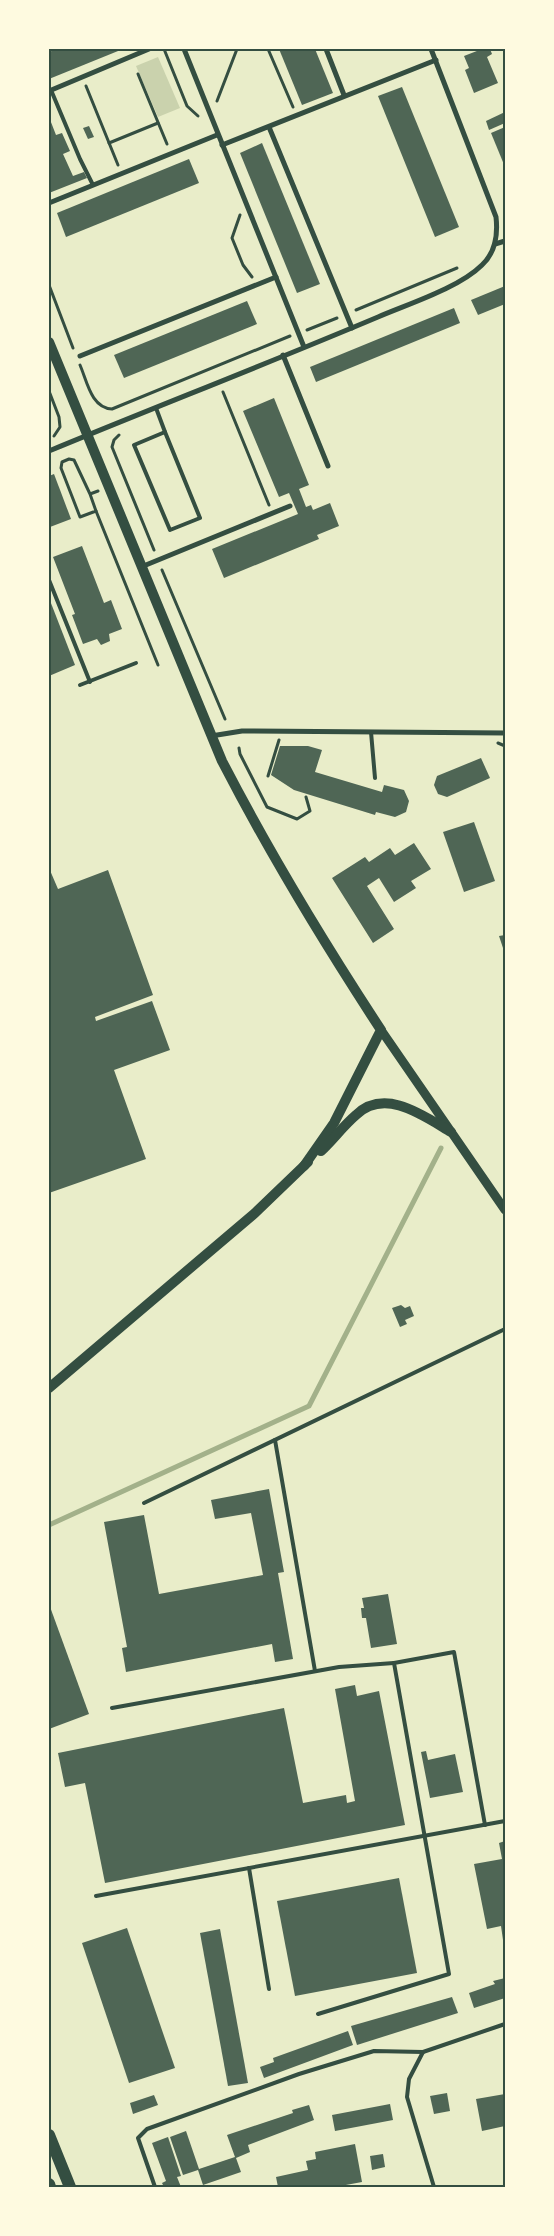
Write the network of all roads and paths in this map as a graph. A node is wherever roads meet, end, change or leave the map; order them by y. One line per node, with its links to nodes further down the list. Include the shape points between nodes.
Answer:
1 (149, 49): 11 (street)
2 (164, 49): 15 (path, via 187,106)
3 (184, 49): 18 (street)
4 (237, 49): 13 (path)
5 (268, 49): 14 (path)
6 (326, 49): 12 (street)
7 (431, 49): 8 (street)
8 (436, 60): 12 (street); 27 (street, via 494,210 497,222)
9 (138, 74): 16 (path)
10 (84, 80): 20 (path)
11 (50, 90): 23 (lane)
12 (344, 96): 17 (street)
13 (214, 108)
14 (295, 111)
15 (203, 120)
16 (158, 123): 19 (path, via 168,146); 20 (path)
17 (269, 127): 21 (street); 34 (street)
18 (217, 135): 21 (street); 23 (street)
19 (177, 142)
20 (109, 143): 22 (path)
21 (222, 145): 29 (street)
22 (120, 168)
23 (93, 185): 24 (street)
24 (49, 203)
25 (242, 212): 30 (path, via 232,238 243,265)
26 (505, 241): 27 (street)
27 (495, 244): 34 (street, via 489,258 466,278)
28 (459, 268): 32 (path)
29 (276, 277): 38 (street); 41 (street)
30 (254, 280)
31 (49, 285): 39 (path)
32 (356, 310)
33 (337, 318): 35 (path)
34 (352, 328): 38 (street)
35 (306, 330)
36 (290, 336): 41 (path, via 112,409 101,407 96,402)
37 (49, 342): 47 (main road)
38 (304, 347): 40 (street)
39 (74, 350)
40 (283, 355): 44 (street); 50 (street)
41 (79, 356)
42 (49, 391): 48 (path, via 60,427)
43 (223, 392): 55 (path)
44 (156, 408): 45 (lane); 47 (street)
45 (165, 432): 45 (lane, via 134,445 170,530 200,518)
46 (122, 433): 56 (path, via 112,447)
47 (87, 436): 49 (street); 57 (main road)
48 (49, 439)
49 (49, 451)
50 (328, 466)
51 (98, 490): 52 (path)
52 (90, 494): 54 (path); 54 (path, via 76,462 69,459 62,462 61,468 80,517)
53 (290, 506): 55 (street)
54 (96, 511): 61 (path)
55 (273, 514): 57 (street)
56 (155, 553)
57 (141, 567): 67 (main road)
58 (161, 567): 64 (path)
59 (49, 580): 62 (lane)
60 (136, 663): 62 (lane)
61 (158, 665)
62 (90, 682): 63 (lane)
63 (80, 685)
64 (225, 719)
65 (371, 732): 66 (street); 67 (street, via 242,731); 71 (lane)
66 (505, 732)
67 (211, 736): 73 (main road, via 256,826)
68 (269, 740): 70 (path, via 279,740)
69 (241, 743): 72 (path, via 238,747 240,754 267,807 297,819 310,811)
70 (268, 776)
71 (375, 778)
72 (306, 797)
73 (381, 1030): 74 (street); 75 (main road, via 334,1123)
74 (451, 1132): 75 (main road, via 407,1108 395,1104 372,1105 356,1115); 76 (street)
75 (304, 1166): 78 (main road, via 255,1212)
76 (505, 1210)
77 (505, 1329): 79 (lane)
78 (49, 1388)
79 (275, 1440): 80 (lane); 82 (lane)
80 (144, 1503)
81 (394, 1663): 82 (lane); 85 (lane, via 454,1652); 86 (lane)
82 (315, 1671): 83 (lane)
83 (112, 1708)
84 (505, 1821): 85 (lane)
85 (485, 1825): 86 (lane)
86 (425, 1836): 87 (lane); 90 (lane, via 449,1974)
87 (249, 1868): 88 (lane); 89 (lane)
88 (96, 1896)
89 (269, 1989)
90 (318, 2014)
91 (505, 2024): 92 (lane)
92 (423, 2052): 95 (lane, via 374,2051 299,2074 147,2129 138,2138); 96 (lane, via 409,2079 406,2097)
93 (49, 2135): 94 (main road)
94 (70, 2187)
95 (155, 2187)
96 (434, 2187)

